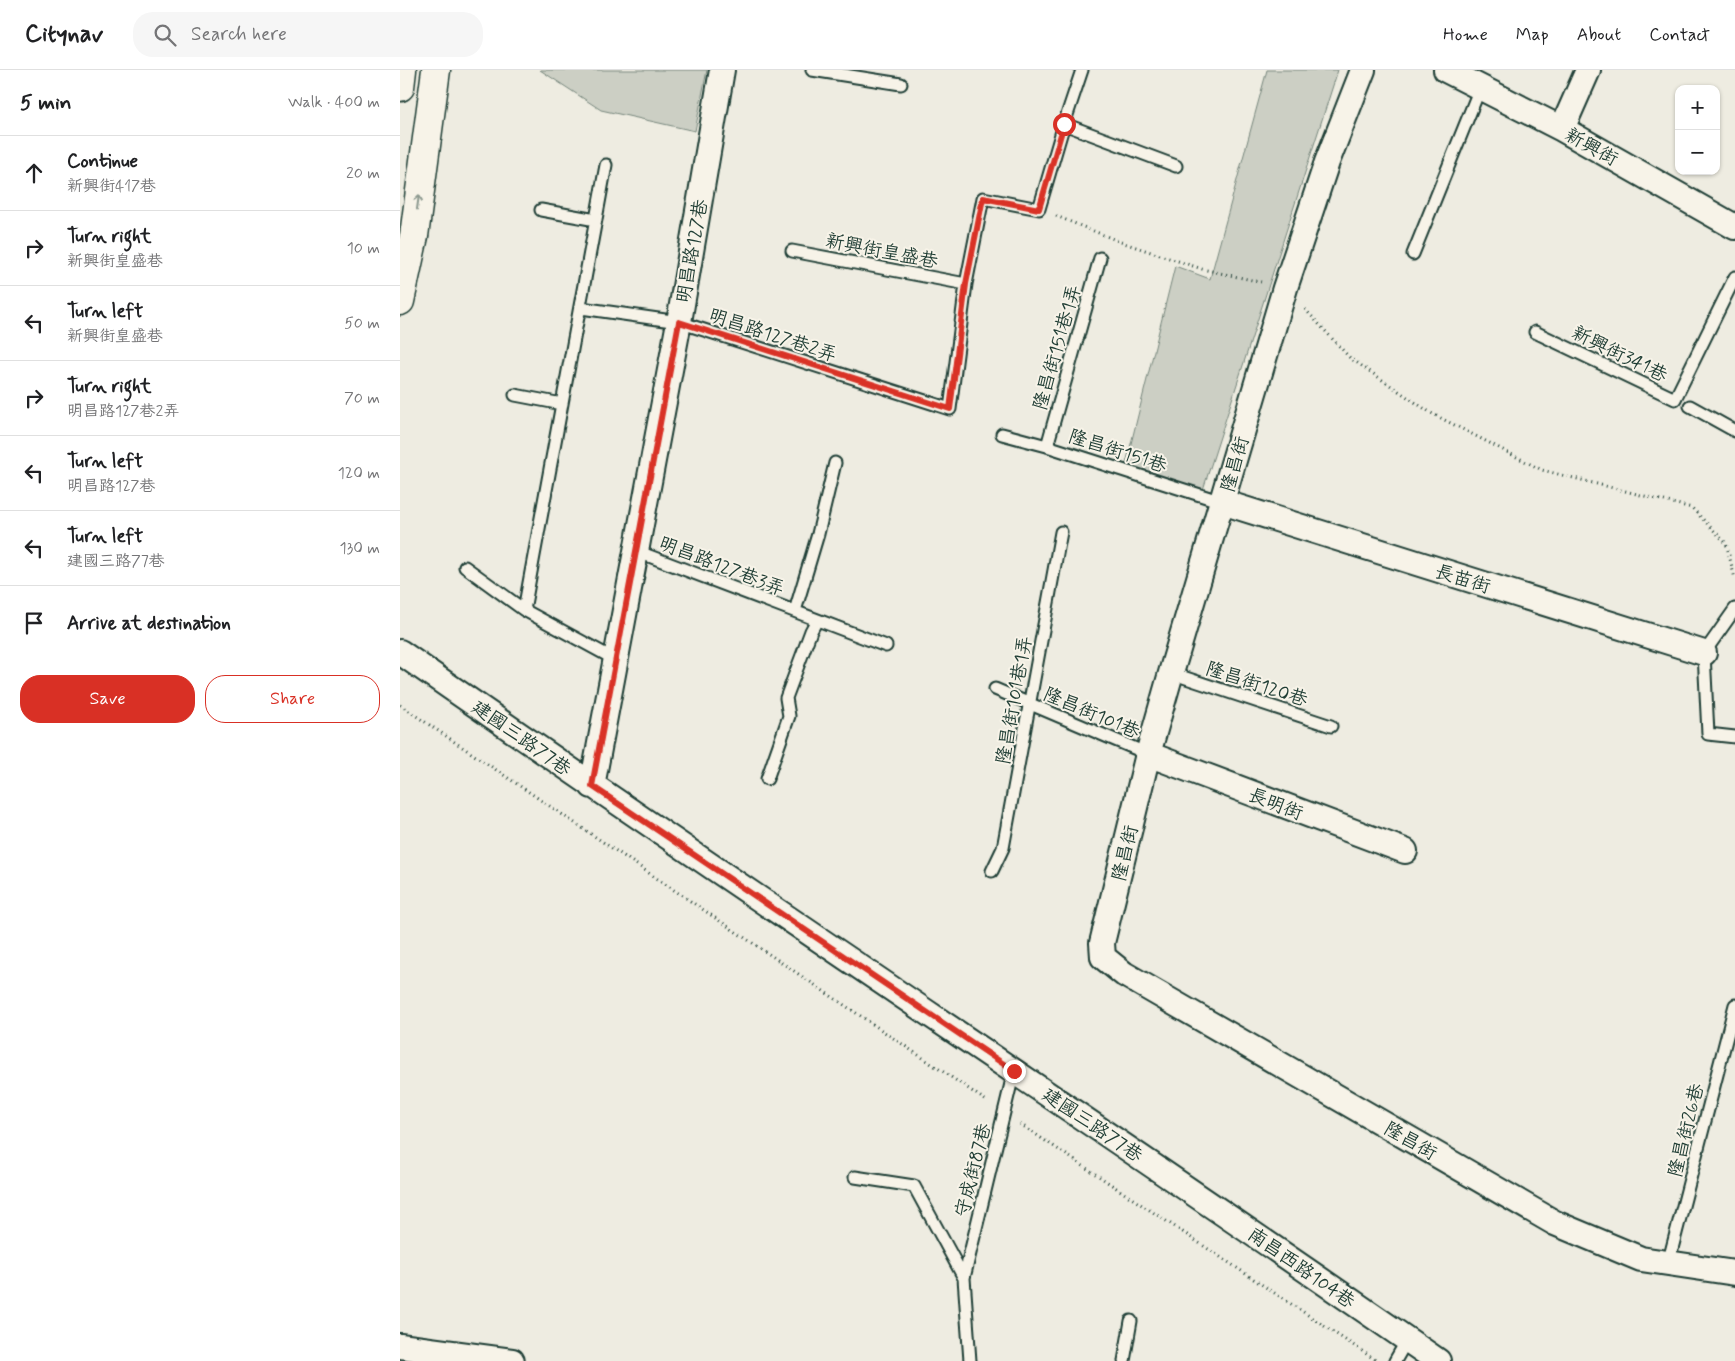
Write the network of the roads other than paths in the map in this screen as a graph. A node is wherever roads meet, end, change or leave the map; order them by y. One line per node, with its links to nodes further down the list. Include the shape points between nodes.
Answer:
1 (402, 70): 10 (street)
2 (436, 70): 24 (street, one-way to 2, via 414,236)
3 (722, 70): 26 (street, 明昌路127巷)
4 (812, 70): 9 (lane)
5 (1082, 70): 12 (lane)
6 (1363, 70): 35 (street, 隆昌街, via 1327,162 1285,288)
7 (1446, 70): 11 (street, 新興街)
8 (1588, 70): 13 (street)
9 (901, 84)
10 (400, 87)
11 (1480, 88): 13 (street, 新興街); 20 (lane)
12 (1064, 124): 15 (lane); 23 (lane, via 1039,209 983,198)
13 (1562, 129): 18 (street, 新興街)
14 (606, 165): 17 (lane)
15 (1176, 166)
16 (541, 210): 17 (lane)
17 (596, 220): 25 (lane)
18 (1735, 226)
19 (792, 251): 23 (lane, 新興街皇盛巷)
20 (1413, 254)
21 (1100, 258): 33 (lane, 隆昌街151巷1弄)
22 (1735, 277): 27 (lane, 新興街341巷, via 1674,399)
23 (966, 284): 26 (lane, 明昌路127巷2弄, via 950,409)
24 (400, 301)
25 (581, 308): 26 (lane, 明昌路127巷2弄); 29 (lane)
26 (679, 322): 37 (street, 明昌路127巷)
27 (1535, 332)
28 (515, 395): 29 (lane)
29 (562, 404): 40 (lane)
30 (1690, 406): 31 (lane)
31 (1735, 431)
32 (1002, 434): 33 (lane, 隆昌街151巷)
33 (1047, 446): 35 (lane, 隆昌街151巷)
34 (835, 463): 41 (lane, 明昌路127巷3弄)
35 (1222, 502): 45 (street, 長苗街); 47 (street, 隆昌街)
36 (1061, 532): 49 (lane, 隆昌街101巷1弄)
37 (636, 551): 41 (lane, 明昌路127巷3弄); 46 (street, 明昌路127巷)
38 (465, 566): 40 (lane)
39 (1735, 608): 45 (lane)
40 (524, 610): 46 (lane)
41 (795, 611): 42 (lane, 明昌路127巷3弄)
42 (817, 620): 43 (lane, 明昌路127巷3弄); 53 (lane, via 786,698 789,716)
43 (886, 646)
44 (400, 652): 54 (street, 建國三路77巷)
45 (1704, 653): 51 (lane, via 1708,734)
46 (616, 660): 54 (street, 明昌路127巷)
47 (1171, 672): 50 (lane, 隆昌街120巷); 52 (street, 隆昌街)
48 (995, 689): 49 (lane, 隆昌街101巷)
49 (1030, 705): 52 (lane, 隆昌街101巷); 56 (lane, 隆昌街101巷1弄, via 1003,848)
50 (1331, 726)
51 (1735, 736)
52 (1148, 754): 55 (street, 長明街); 61 (street, 隆昌街, via 1102,943 1103,957 1124,974 1555,1223 1641,1259)
53 (767, 778)
54 (592, 786): 58 (street, 建國三路77巷)
55 (1405, 851)
56 (992, 871)
57 (1735, 1004): 61 (lane, 隆昌街26巷)
58 (1014, 1071): 59 (street, 建國三路77巷); 63 (lane, 守成街87巷)
59 (1166, 1174): 65 (street, 南昌西路104巷)
60 (855, 1177): 63 (lane, 守成街87巷, via 914,1186)
61 (1668, 1264): 62 (street, 隆昌街)
62 (1735, 1273)
63 (964, 1278): 68 (lane, 守成街87巷)
64 (1131, 1321): 69 (lane)
65 (1407, 1340): 70 (lane); 71 (street, 南昌西路104巷)
66 (400, 1346): 67 (street)
67 (512, 1361)
68 (970, 1361)
69 (1124, 1361)
70 (1395, 1361)
71 (1438, 1361)

